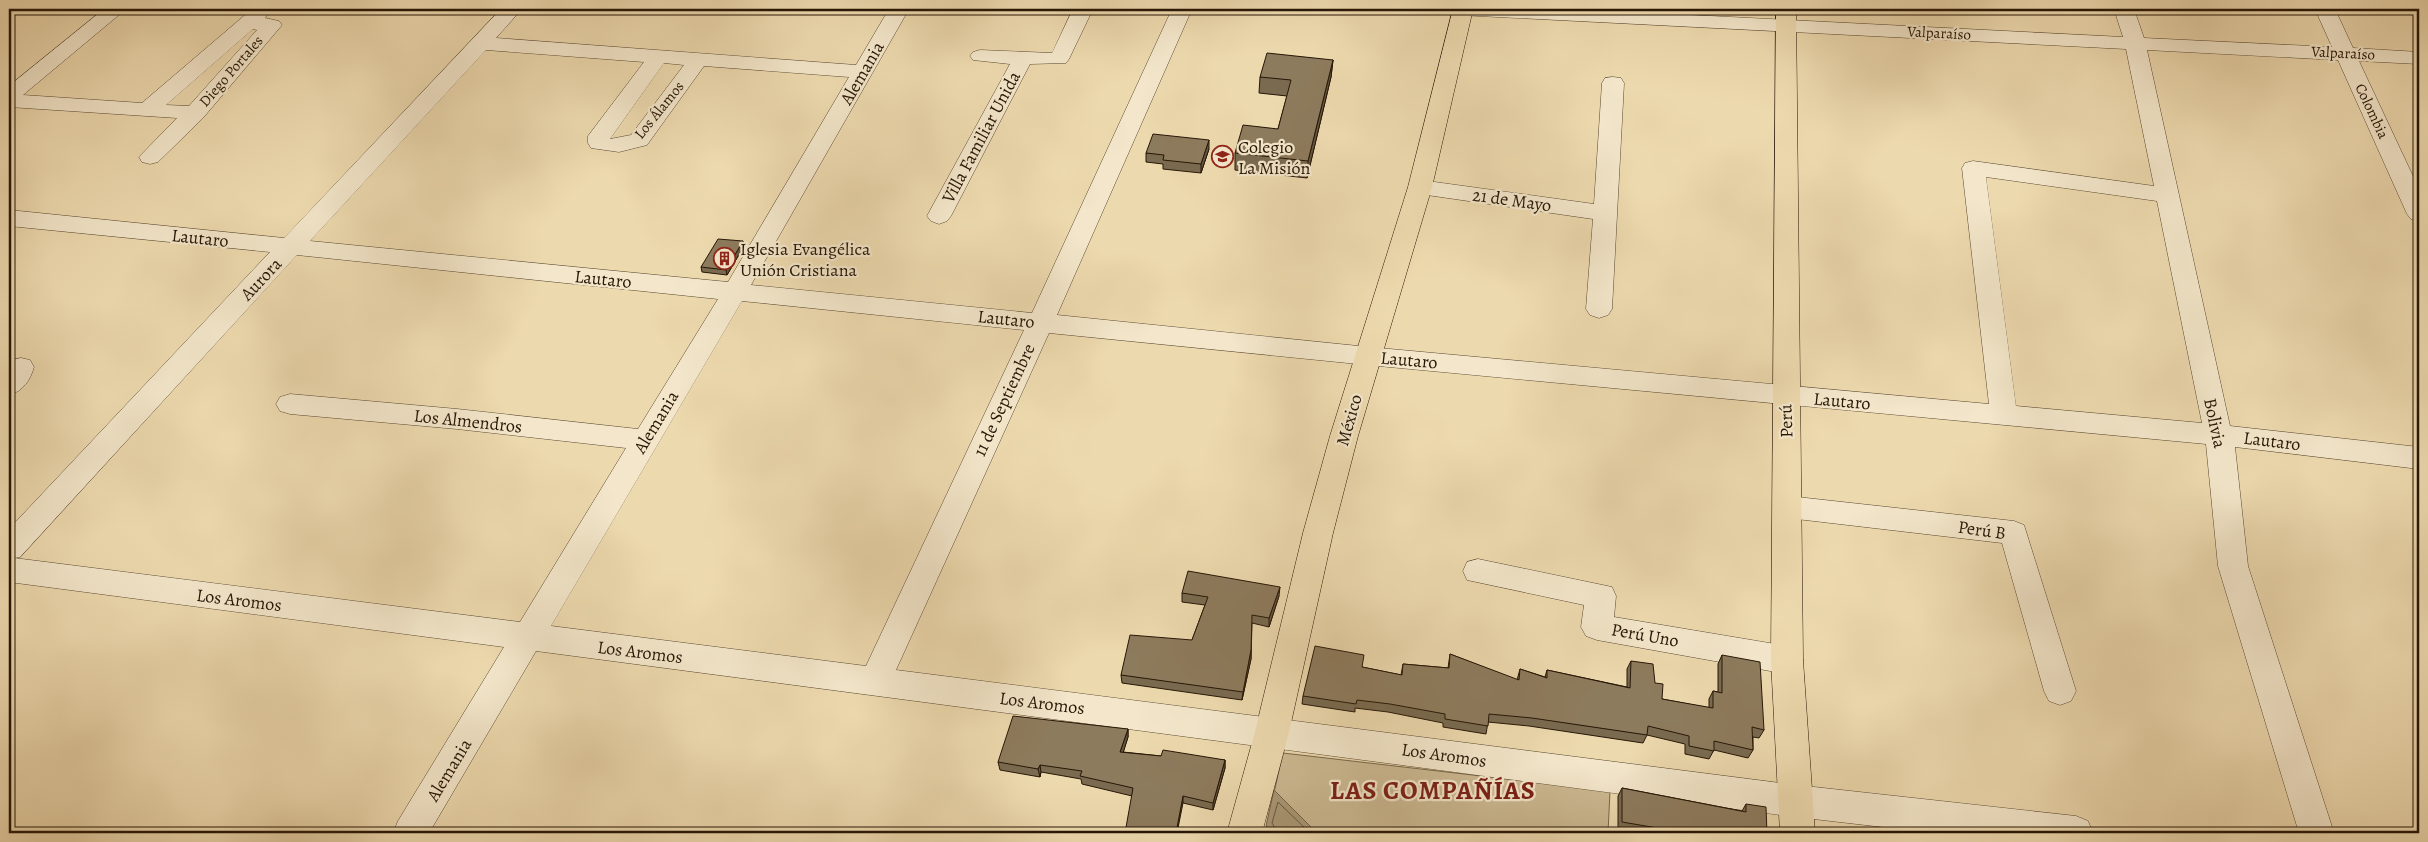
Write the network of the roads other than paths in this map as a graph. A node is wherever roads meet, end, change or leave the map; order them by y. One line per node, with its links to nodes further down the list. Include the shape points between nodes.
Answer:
1 (116, 9): 23 (street)
2 (265, 9): 12 (street, Diego Portales)
3 (512, 9): 13 (street, Aurora)
4 (899, 9): 21 (street, Alemania)
5 (1083, 9): 19 (street, Villa Familiar Unida, via 1059,59)
6 (1182, 9): 37 (street, 11 de Septiembre)
7 (1459, 9): 8 (street, Valparaíso)
8 (1463, 9): 11 (street, Valparaíso); 28 (main road, México)
9 (2124, 9): 14 (street, Bolivia)
10 (2326, 9): 15 (street, Colombia)
11 (1787, 17): 14 (street, Valparaíso); 39 (main road, Perú)
12 (250, 23): 25 (street, Diego Portales); 26 (street, Diego Portales, via 272,25)
13 (480, 43): 16 (street, Los Álamos); 34 (street, Aurora)
14 (2135, 43): 15 (street, Valparaíso); 29 (street, Bolivia)
15 (2346, 53): 20 (street, Valparaíso); 31 (street, Colombia)
16 (659, 56): 18 (street, Los Álamos); 18 (street, Los Álamos, via 599,136 599,143 610,147 639,140)
17 (980, 56): 19 (street, Villa Familiar Unida)
18 (700, 58): 21 (street, Los Álamos)
19 (1022, 58): 32 (street, Villa Familiar Unida)
20 (2419, 58)
21 (862, 72): 35 (street, Alemania)
22 (1613, 83): 30 (street)
23 (9, 96)
24 (9, 100): 25 (street, Diego Portales)
25 (147, 110): 26 (street, Diego Portales)
26 (195, 112): 27 (street, Diego Portales)
27 (150, 158)
28 (1420, 187): 30 (street, 21 de Mayo); 38 (main road, México)
29 (2167, 195): 41 (street, via 1973,168); 42 (street, Bolivia)
30 (1604, 212): 36 (street)
31 (2419, 214)
32 (939, 216)
33 (9, 218): 34 (street, Lautaro)
34 (290, 247): 35 (street, Lautaro); 46 (street, Aurora)
35 (734, 293): 37 (street, Lautaro); 43 (street, Alemania)
36 (1599, 309)
37 (1040, 322): 38 (street, Lautaro); 51 (street, 11 de Septiembre)
38 (1368, 356): 39 (street, Lautaro); 53 (main road, México, via 1318,533)
39 (1785, 395): 41 (street, Lautaro); 45 (main road, Perú)
40 (290, 404): 43 (street, Los Almendros)
41 (2004, 416): 42 (street, Lautaro)
42 (2219, 435): 44 (street, Lautaro); 59 (street, Bolivia, via 2232,566)
43 (645, 440): 49 (street, Alemania)
44 (2419, 458)
45 (1788, 506): 50 (main road, Perú); 52 (street, Perú B, via 2014,533)
46 (9, 548)
47 (9, 570): 49 (street, Los Aromos)
48 (1478, 571): 50 (street, Perú Uno, via 1601,596 1597,627)
49 (528, 638): 51 (street, Los Aromos); 55 (street, Alemania)
50 (1787, 660): 54 (main road, Perú)
51 (874, 682): 53 (street, Los Aromos)
52 (2060, 691)
53 (1272, 732): 54 (street, Los Aromos); 56 (main road, México)
54 (1796, 801): 57 (main road, Perú); 58 (street, Los Aromos)
55 (410, 833)
56 (1244, 833)
57 (1798, 833)
58 (2076, 833)
59 (2317, 833)

